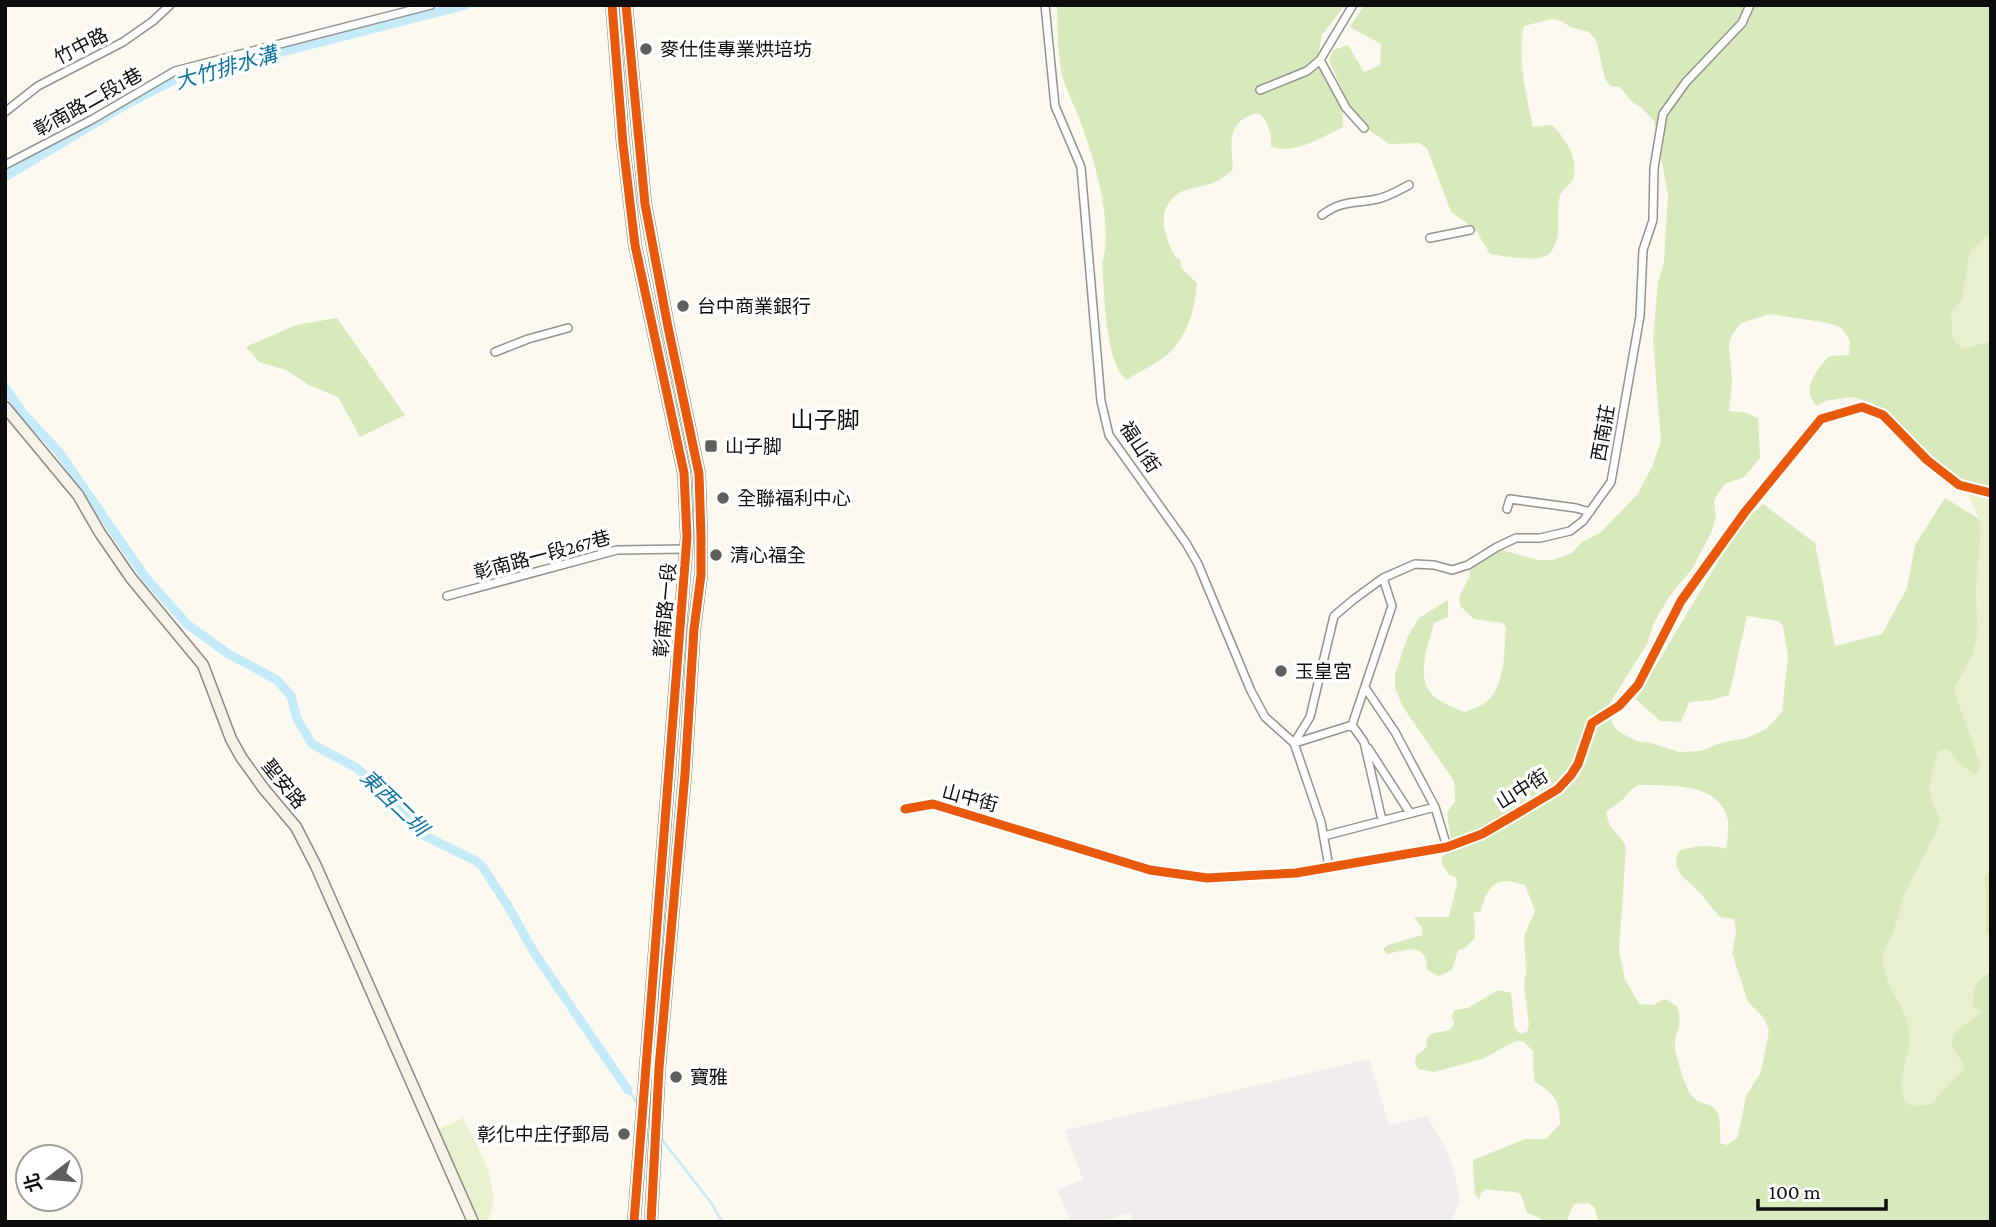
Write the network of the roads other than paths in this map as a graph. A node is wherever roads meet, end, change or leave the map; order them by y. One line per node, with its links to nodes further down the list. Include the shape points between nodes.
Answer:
1 (156, 5): 9 (street)
2 (170, 5): 9 (street, 竹中路)
3 (431, 5): 14 (street, 彰南路二段1巷, via 175,71)
4 (612, 5): 25 (main road, 彰南路一段, via 635,245 684,473)
5 (626, 5): 41 (main road, 彰南路一段, via 645,204 699,474 701,537)
6 (1045, 5): 31 (street, 福山街, via 1055,106 1082,167 1101,401 1110,435 1198,564 1265,717)
7 (1353, 5): 10 (street)
8 (1750, 5): 24 (street, 西南莊, via 1742,23 1686,82 1663,114 1654,168 1653,220 1643,250 1640,316 1611,482)
9 (162, 13): 12 (street, 竹中路, via 123,42 38,86)
10 (1321, 60): 11 (street, via 1307,71); 13 (street, via 1346,108)
11 (1260, 90)
12 (5, 112)
13 (1364, 128)
14 (5, 164)
15 (1409, 185): 16 (street, via 1378,199 1333,206)
16 (1322, 215)
17 (1470, 230): 18 (street)
18 (1430, 238)
19 (568, 328): 20 (street)
20 (495, 352)
21 (5, 407): 39 (street, 聖安路, via 78,495 131,578 203,665 230,739 296,827 316,866)
22 (1991, 493): 37 (street, 山中街, via 1959,485 1883,415 1861,407 1821,419 1745,512 1681,601 1638,685 1619,706 1592,723 1571,775 1558,789 1482,834)
23 (1507, 509): 24 (street, via 1510,499)
24 (1590, 512): 26 (street, 西南莊, via 1562,535 1516,538 1468,565 1452,570 1415,564)
25 (687, 549): 27 (street, 彰南路一段267巷, via 617,550); 40 (main road, 彰南路一段)
26 (1382, 578): 28 (street, via 1392,606); 31 (street, 西南莊, via 1334,616 1310,717)
27 (447, 596)
28 (1366, 689): 29 (street); 32 (street)
29 (1352, 725): 30 (street); 31 (street)
30 (1364, 741): 34 (street); 35 (street)
31 (1294, 743): 36 (street, 福山街)
32 (1436, 807): 34 (street); 37 (street)
33 (905, 809): 38 (street, 山中街, via 933,804 1150,870 1208,877)
34 (1410, 813): 35 (street)
35 (1382, 820): 36 (street)
36 (1324, 836): 38 (street, 福山街)
37 (1447, 847): 38 (street, 山中街)
38 (1329, 867)
39 (473, 1222)
40 (634, 1222)
41 (651, 1222)

